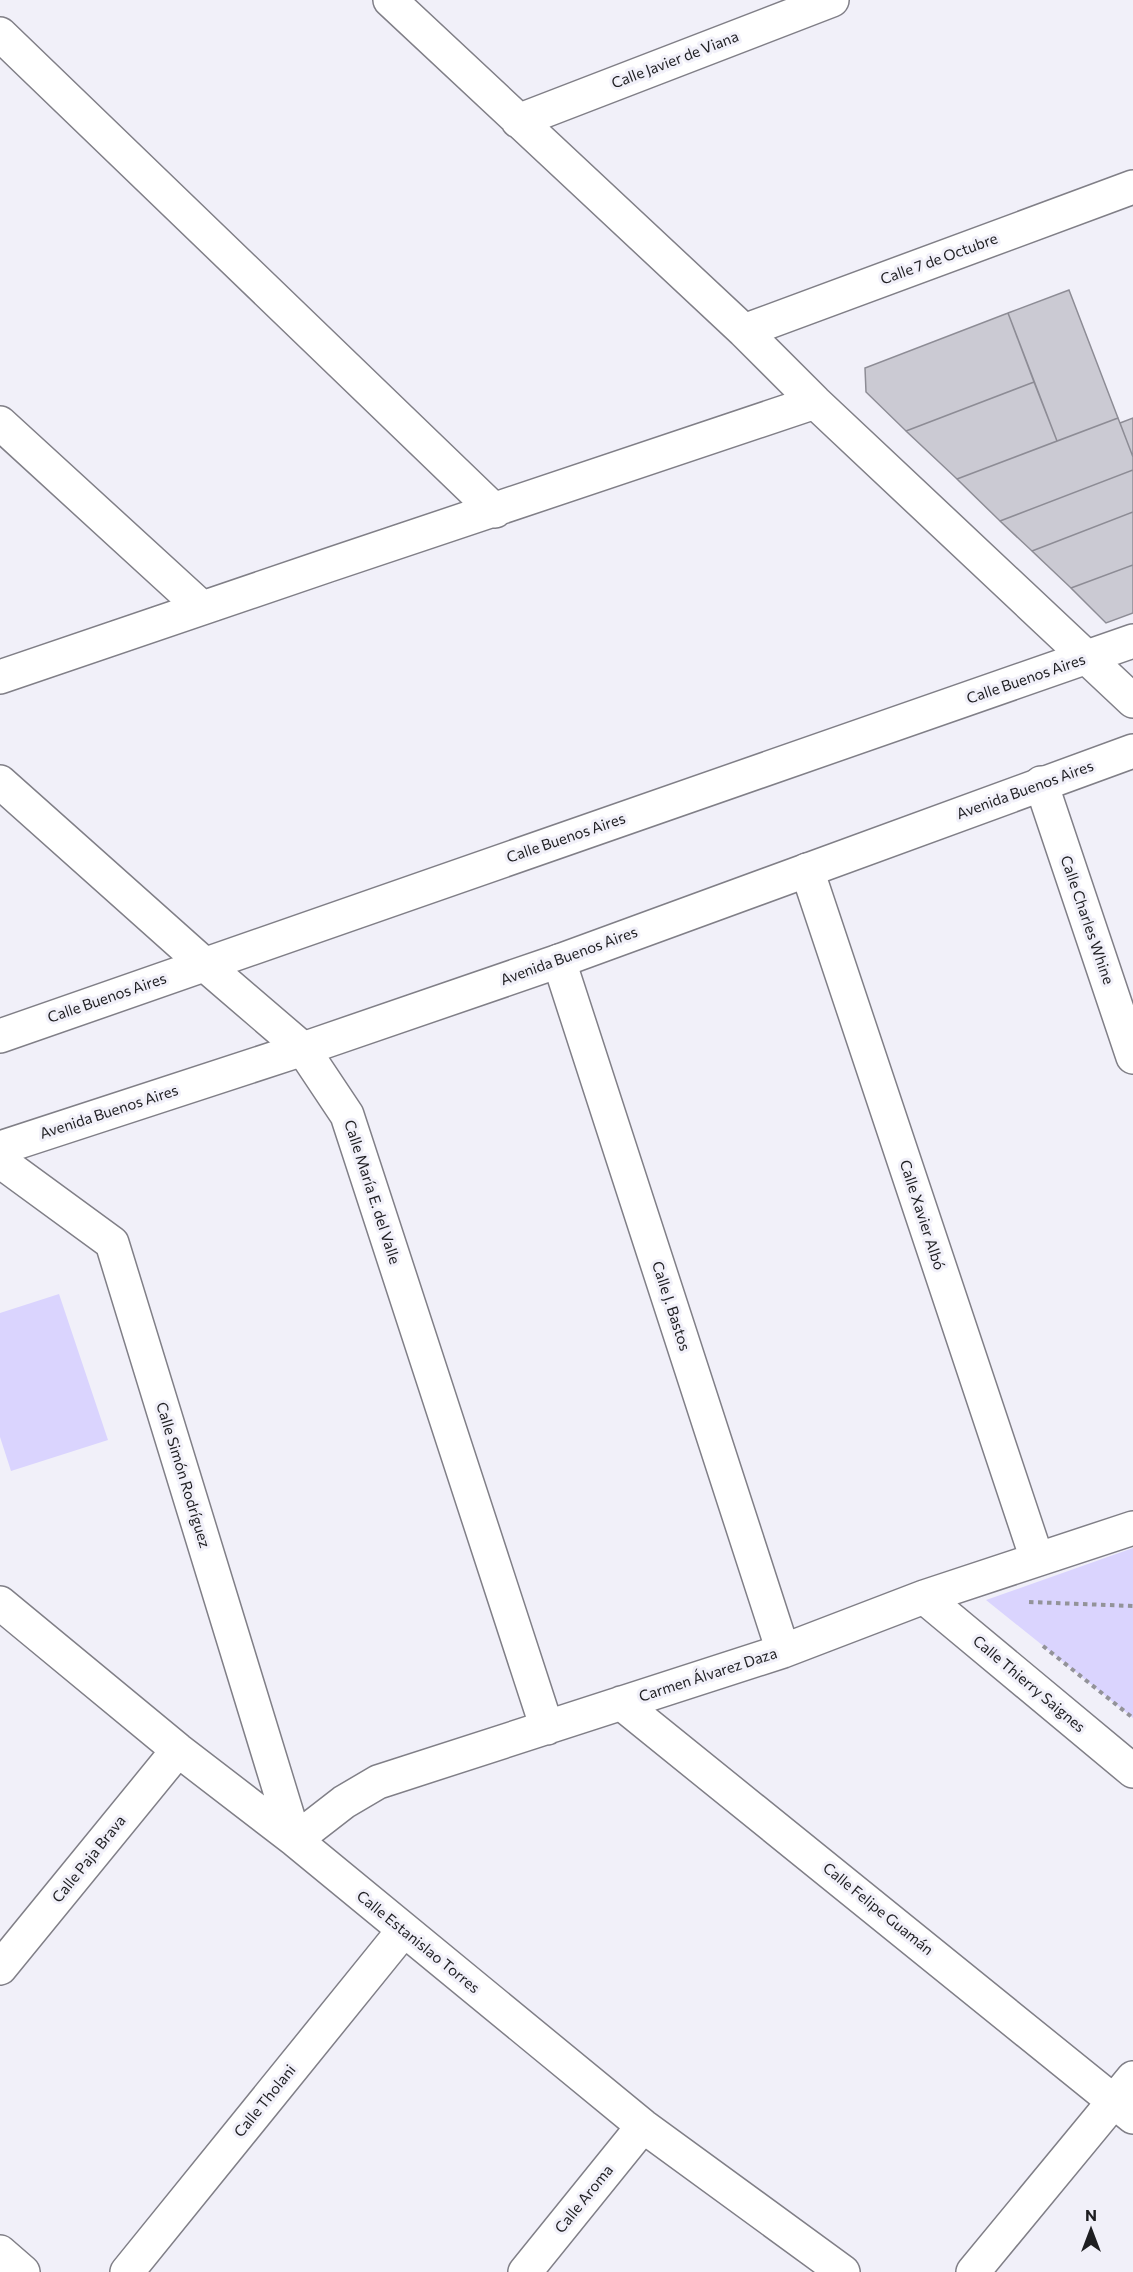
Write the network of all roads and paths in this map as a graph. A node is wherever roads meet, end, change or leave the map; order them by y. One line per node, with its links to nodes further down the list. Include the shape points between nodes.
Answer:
1 (390, 0): 4 (main road)
2 (832, 0): 4 (main road, Calle Javier de Viana)
3 (0, 34): 9 (main road)
4 (518, 121): 6 (main road)
5 (1133, 187): 6 (main road, Calle 7 de Octubre)
6 (744, 331): 7 (main road)
7 (815, 402): 9 (main road); 12 (main road)
8 (0, 423): 10 (main road)
9 (495, 511): 10 (main road)
10 (201, 607): 13 (main road)
11 (1133, 641): 12 (main road, Calle Buenos Aires)
12 (1085, 659): 14 (main road); 20 (main road, Calle Buenos Aires)
13 (0, 677)
14 (1133, 701)
15 (1133, 751): 17 (main road, Avenida Buenos Aires)
16 (0, 782): 20 (main road, Calle María E. del Valle)
17 (1041, 783): 18 (main road, Avenida Buenos Aires); 23 (main road, Calle Charles Whine)
18 (807, 870): 19 (main road, Avenida Buenos Aires); 27 (main road, Calle Xavier Albó)
19 (559, 961): 22 (main road, Avenida Buenos Aires); 33 (main road, Calle J. Bastos)
20 (204, 964): 21 (main road, Calle Buenos Aires); 22 (main road, Calle María E. del Valle)
21 (0, 1036)
22 (303, 1049): 24 (main road, Avenida Buenos Aires); 36 (main road, Calle María E. del Valle, via 347,1115)
23 (1133, 1057)
24 (0, 1148)
25 (0, 1161): 39 (main road, Calle Simón Rodríguez, via 112,1243)
26 (1133, 1528): 27 (main road, Carmen Álvarez Daza)
27 (1037, 1559): 28 (main road, Carmen Álvarez Daza)
28 (924, 1597): 33 (main road, Carmen Álvarez Daza); 38 (main road, Calle Thierry Saignes)
29 (1020, 1602): 31 (path)
30 (0, 1603): 37 (main road, Calle Estanislao Torres)
31 (1133, 1606)
32 (1041, 1645): 35 (path)
33 (783, 1651): 34 (main road, Carmen Álvarez Daza)
34 (621, 1703): 36 (main road, Carmen Álvarez Daza); 42 (main road, Calle Felipe Guamán)
35 (1133, 1718)
36 (547, 1728): 39 (main road, Carmen Álvarez Daza, via 378,1782 344,1802)
37 (178, 1750): 39 (main road, Calle Estanislao Torres); 41 (main road, Calle Paja Brava)
38 (1133, 1771)
39 (295, 1840): 40 (main road, Calle Estanislao Torres)
40 (403, 1930): 43 (main road, Calle Estanislao Torres); 46 (main road, Calle Tholani)
41 (0, 1968)
42 (1127, 2099): 49 (main road)
43 (643, 2126): 47 (main road, Calle Aroma); 48 (main road, Calle Estanislao Torres)
44 (0, 2252): 45 (main road)
45 (23, 2272)
46 (127, 2272)
47 (525, 2272)
48 (843, 2272)
49 (973, 2272)

